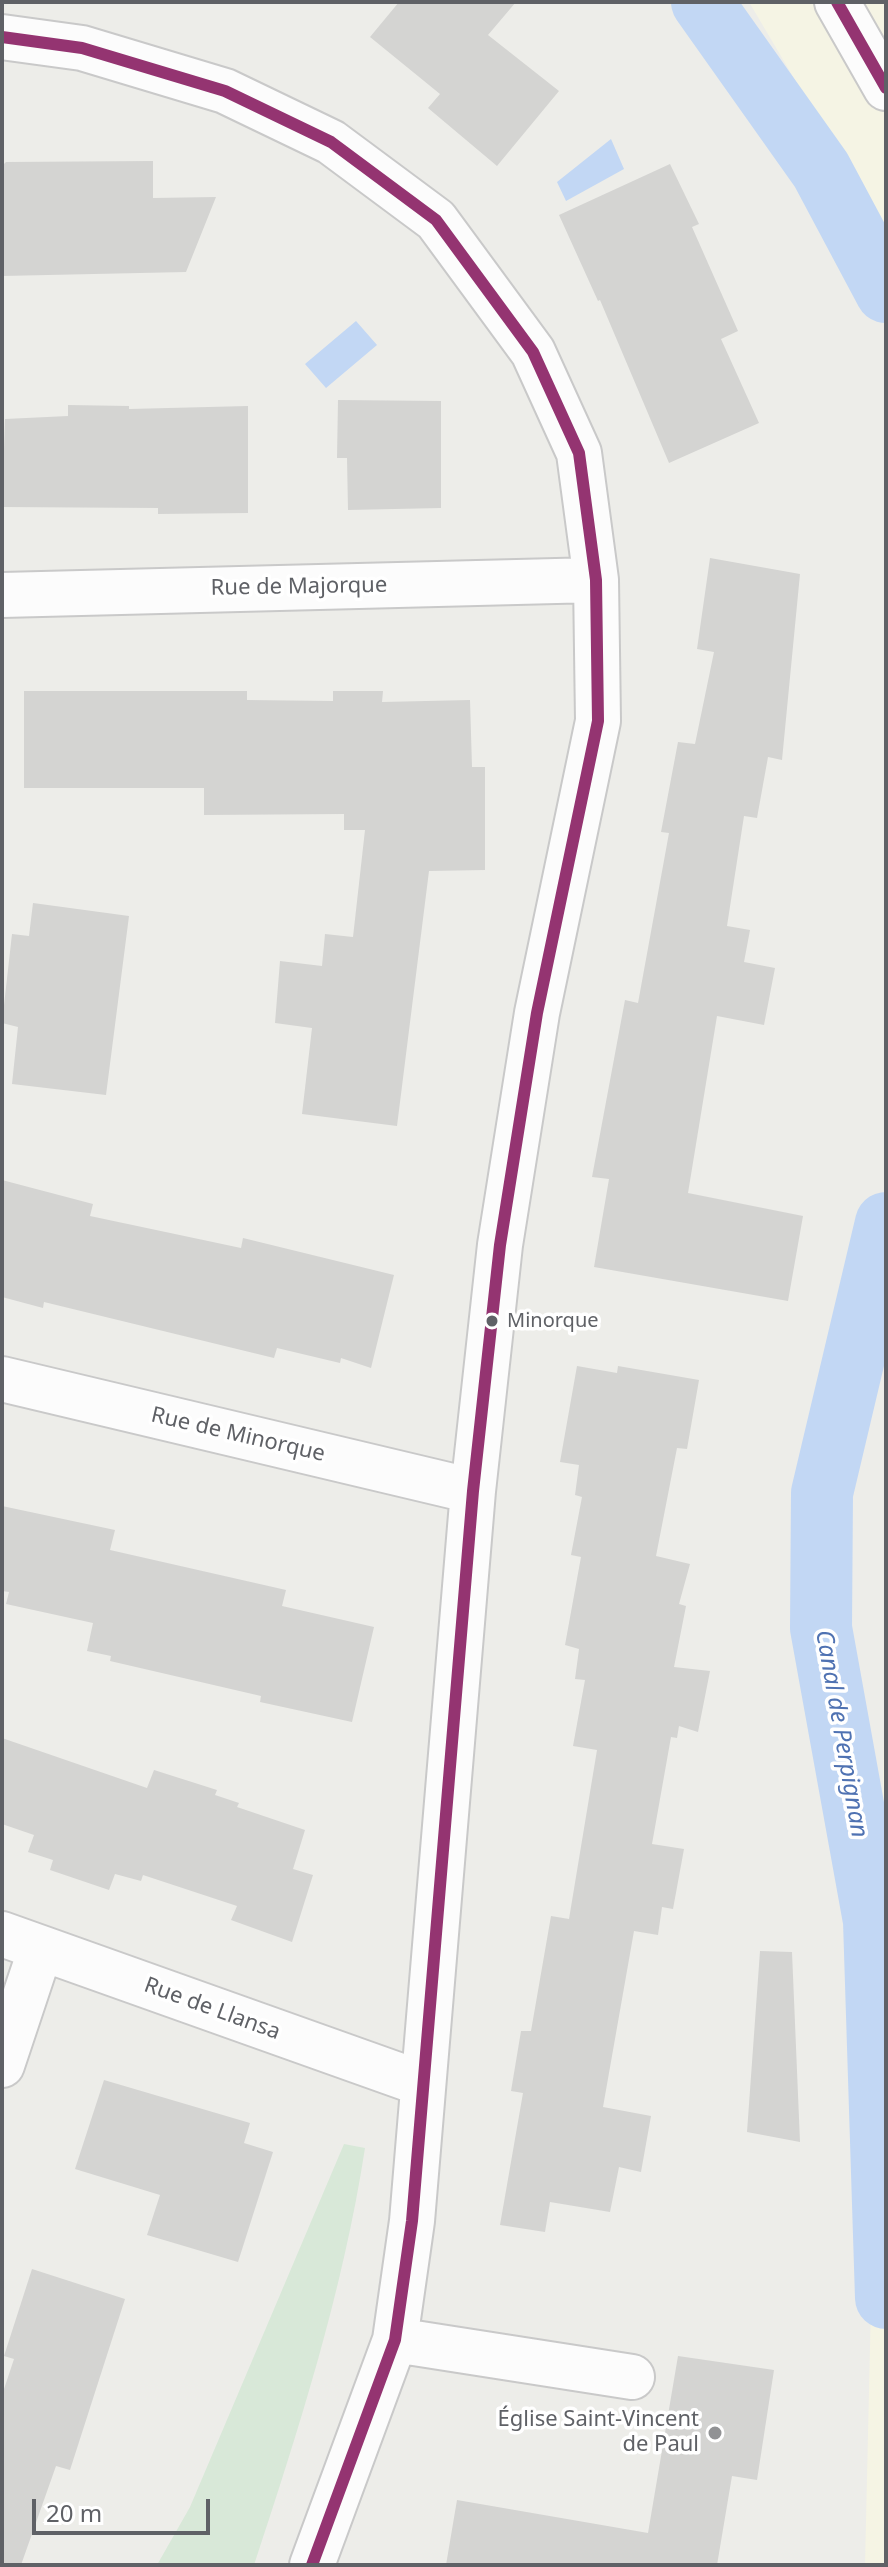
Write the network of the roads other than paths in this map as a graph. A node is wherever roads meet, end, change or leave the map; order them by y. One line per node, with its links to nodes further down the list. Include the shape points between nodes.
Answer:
1 (837, 2): 3 (street)
2 (2, 37): 4 (street, via 82,48 225,91 331,142 436,220 533,352 579,453)
3 (886, 88)
4 (596, 580): 5 (street, Rue de Majorque); 7 (street, via 598,721 537,1013 505,1214)
5 (2, 595)
6 (2, 1379): 7 (street, Rue de Minorque)
7 (473, 1491): 10 (street)
8 (21, 1941): 9 (street); 10 (street, Rue de Llansa)
9 (2, 2065)
10 (423, 2084): 11 (street)
11 (395, 2340): 12 (street); 13 (street)
12 (632, 2377)
13 (312, 2565)

